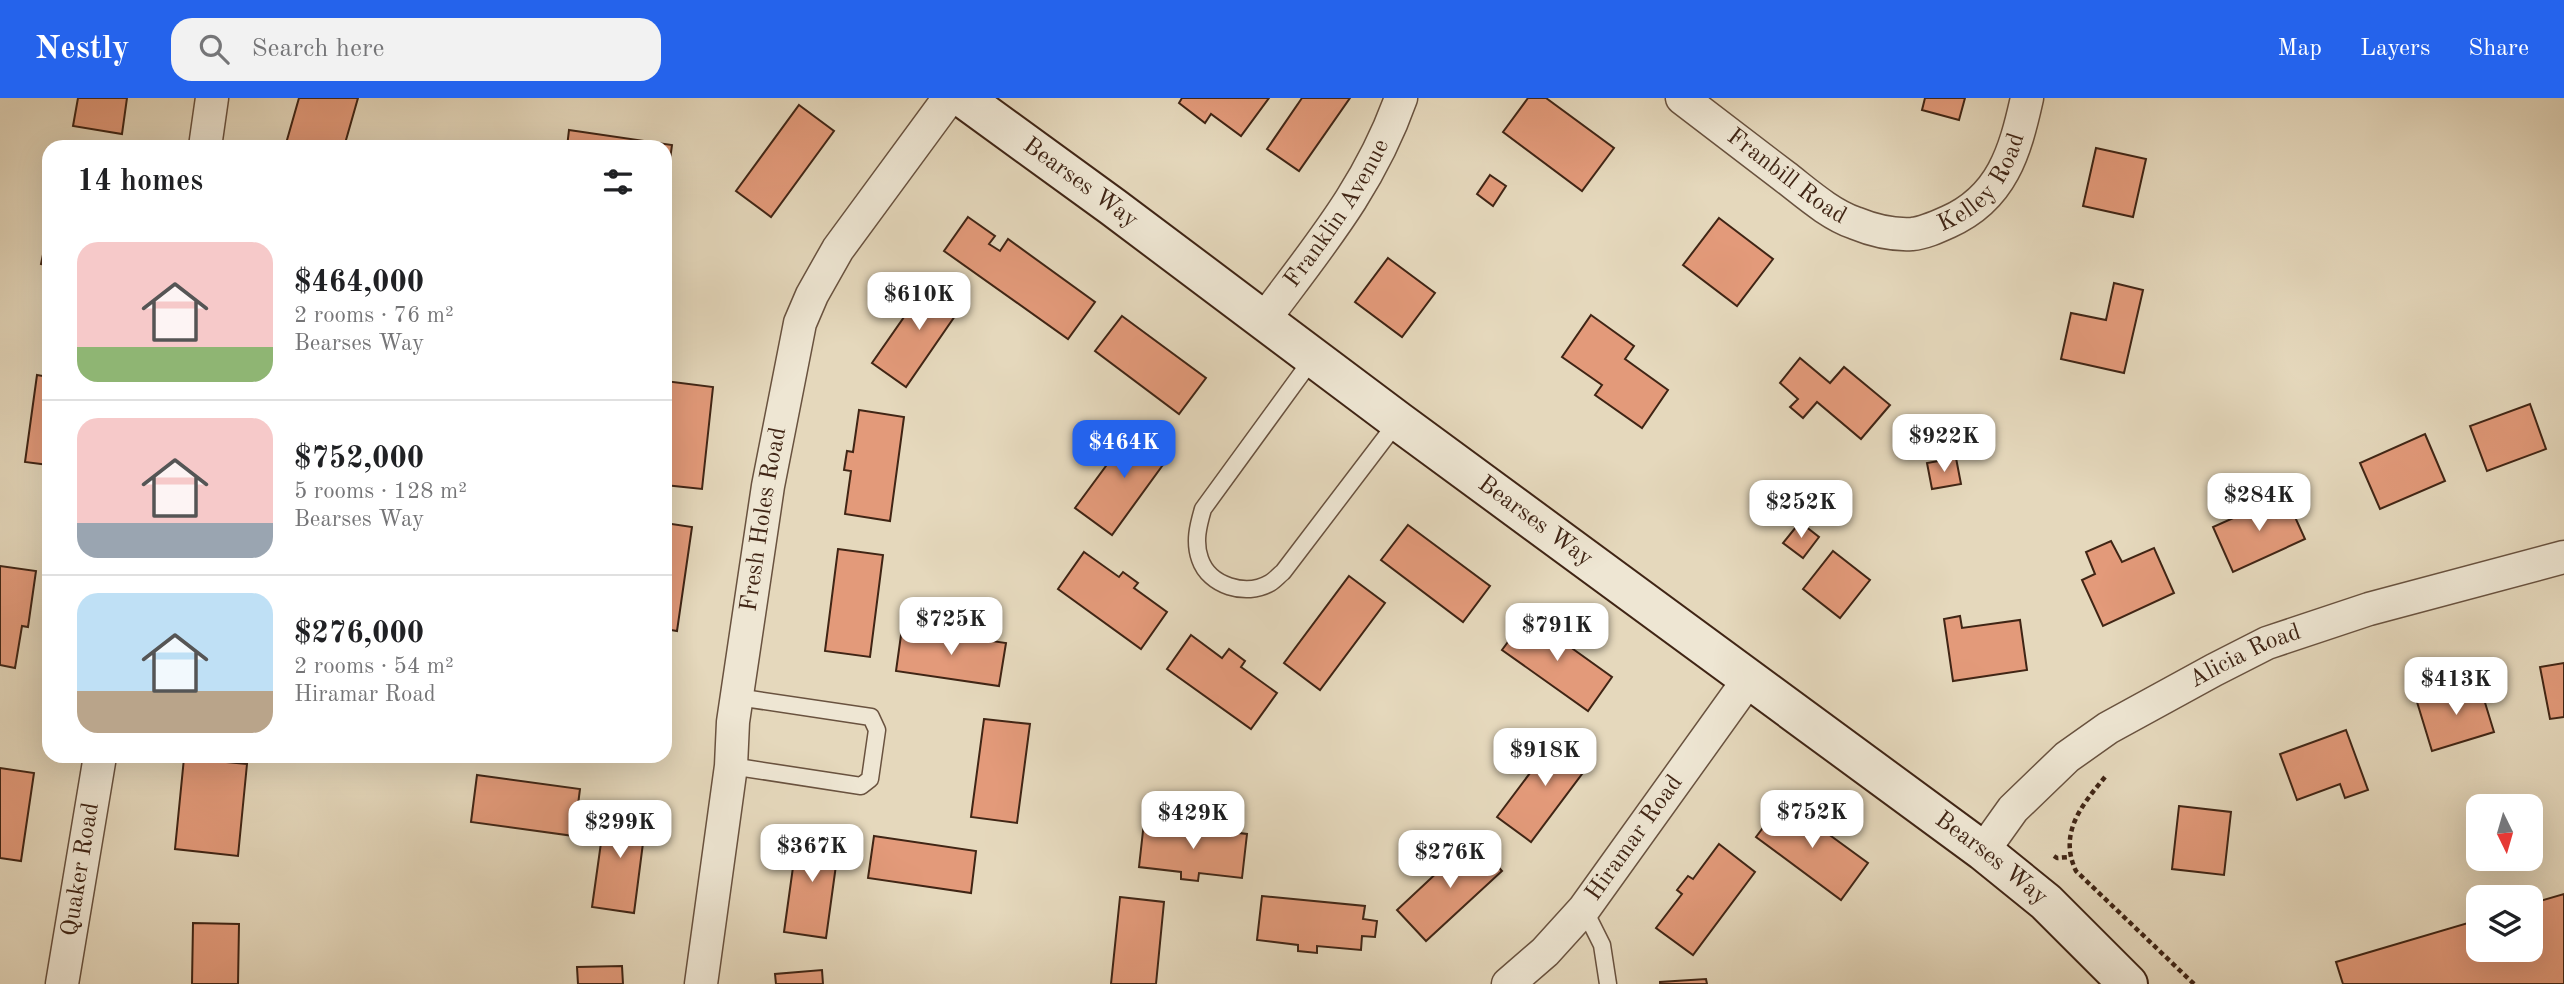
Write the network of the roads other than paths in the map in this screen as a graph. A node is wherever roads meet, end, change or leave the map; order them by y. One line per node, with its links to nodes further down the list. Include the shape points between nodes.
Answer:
1 (212, 98): 7 (street)
2 (949, 98): 14 (street, Fresh Holes Road, via 838,249 800,323 768,486)
3 (963, 98): 9 (main road, Bearses Way)
4 (1401, 98): 9 (street, Franklin Avenue, via 1379,155 1357,192)
5 (1682, 98): 8 (street, Franbill Road, via 1817,201 1853,223)
6 (2026, 98): 8 (street, Kelley Road, via 2019,134 2002,177 1983,199 1934,229)
7 (206, 140)
8 (1902, 233)
9 (1263, 321): 10 (main road, Bearses Way)
10 (1313, 358): 11 (main road, Bearses Way); 11 (lane, via 1203,509 1198,526 1200,561 1223,585 1254,588 1283,572)
11 (1398, 421): 13 (main road, Bearses Way)
12 (2564, 557): 17 (street, Alicia Road, via 2369,609 2267,643 2108,728 2067,757 2013,809)
13 (1749, 679): 17 (main road, Bearses Way); 18 (street, Hiramar Road)
14 (737, 697): 16 (street, Fresh Holes Road); 16 (lane, via 871,717 877,730 870,779 861,786)
15 (99, 763): 19 (street, Quaker Road)
16 (731, 766): 20 (street, Fresh Holes Road)
17 (1983, 851): 23 (main road, Bearses Way, via 2046,902)
18 (1584, 909): 21 (street, Hiramar Road); 22 (lane, via 1602,945)
19 (62, 984)
20 (701, 984)
21 (1508, 984)
22 (1608, 984)
23 (2128, 984)

